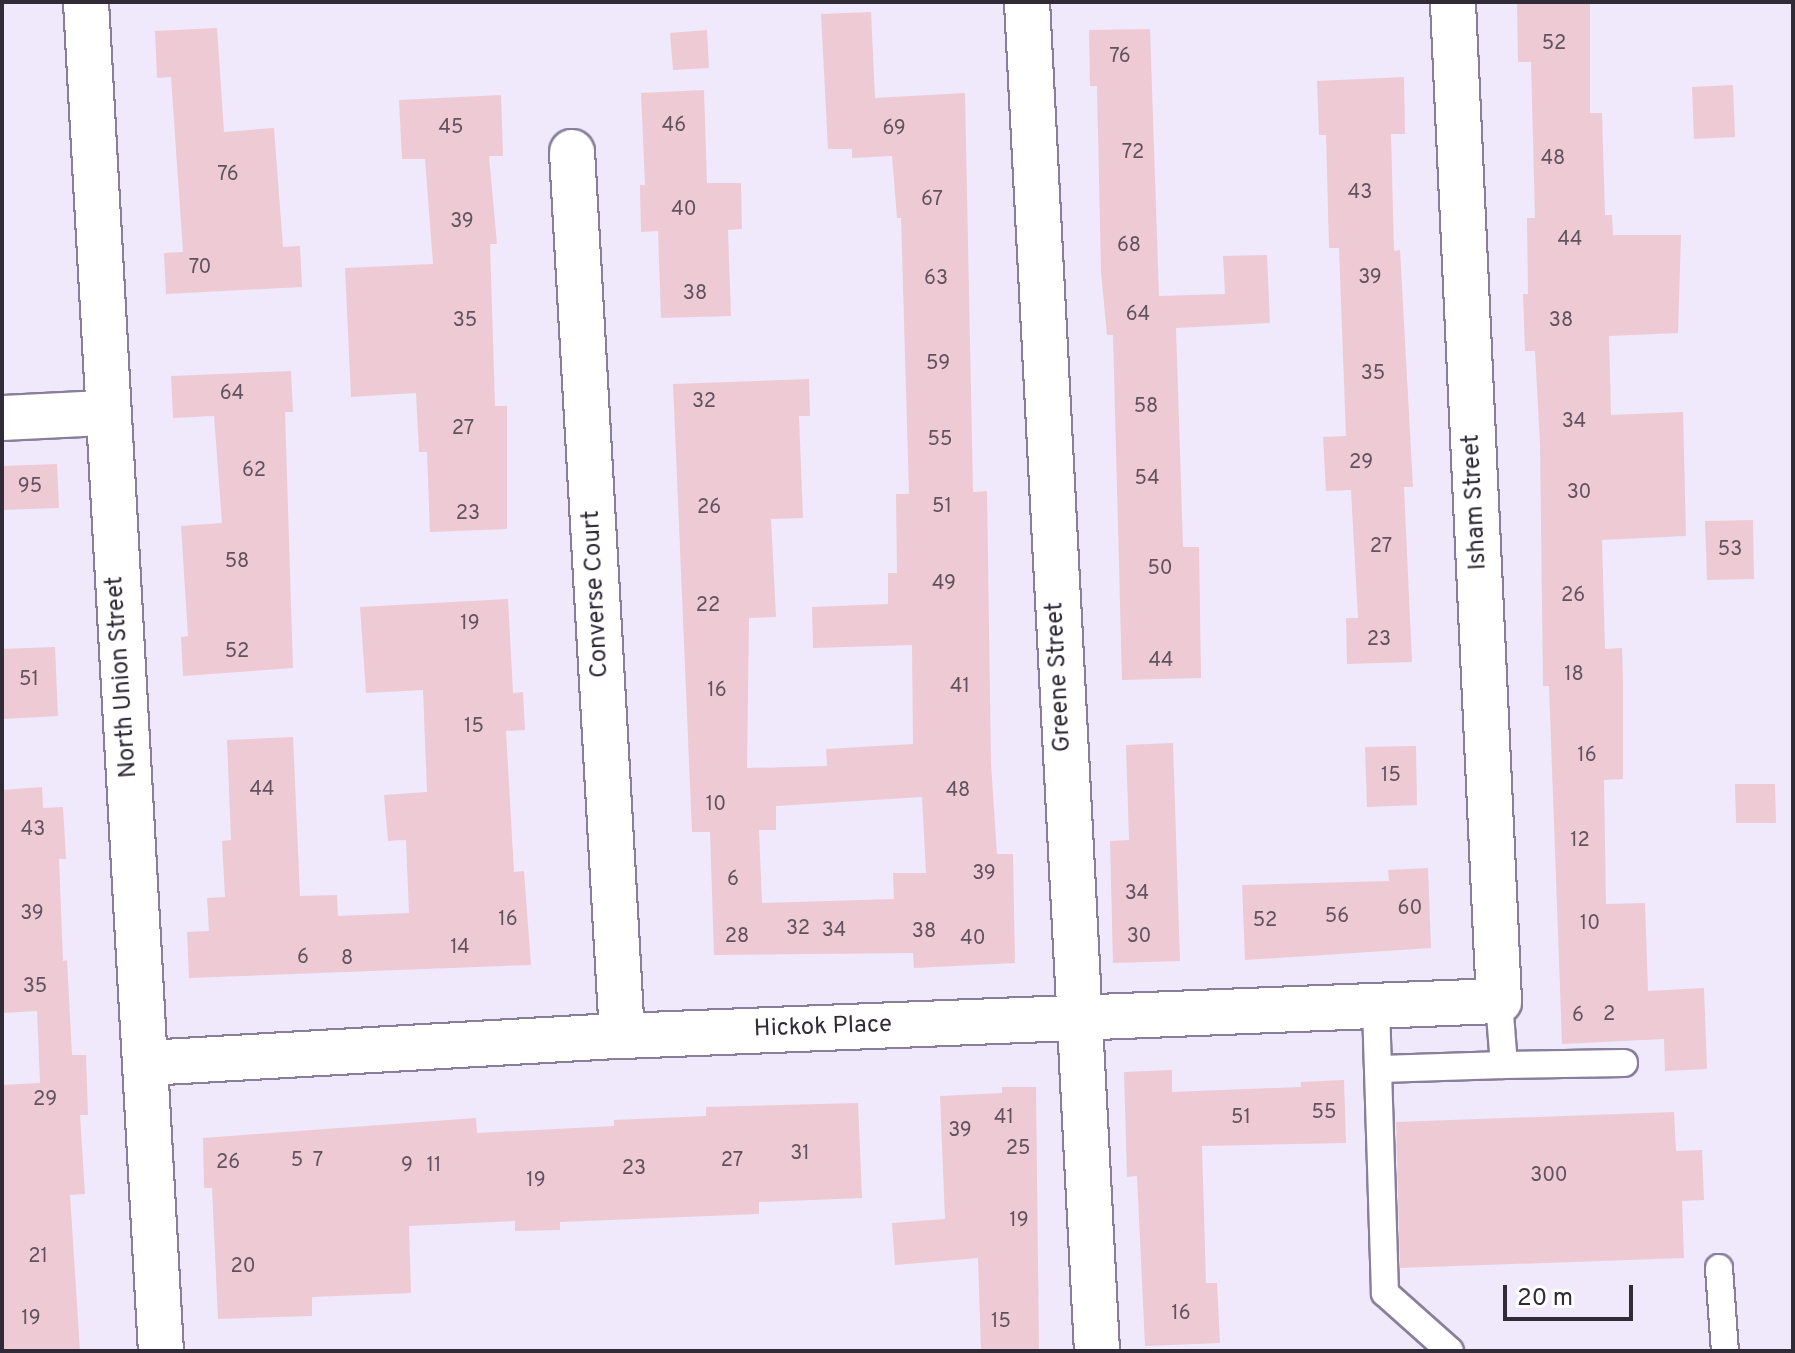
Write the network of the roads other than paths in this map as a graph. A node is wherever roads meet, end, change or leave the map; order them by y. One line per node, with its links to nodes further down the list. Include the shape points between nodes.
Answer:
1 (86, 2): 5 (street, North Union Street)
2 (1027, 2): 9 (street, Greene Street)
3 (1453, 2): 7 (street, Isham Street)
4 (572, 152): 10 (street, Converse Court)
5 (106, 413): 6 (street); 11 (street, North Union Street)
6 (2, 418)
7 (1499, 1001): 8 (street, Hickok Place); 13 (lane)
8 (1376, 1007): 9 (street, Hickok Place); 14 (lane)
9 (1078, 1019): 10 (street, Hickok Place); 17 (street, Greene Street)
10 (622, 1036): 11 (street, Hickok Place)
11 (147, 1063): 16 (street, North Union Street)
12 (1624, 1063): 13 (lane)
13 (1504, 1065): 14 (lane)
14 (1381, 1069): 18 (lane, via 1385,1293)
15 (1719, 1268): 19 (lane)
16 (161, 1351)
17 (1097, 1351)
18 (1450, 1351)
19 (1725, 1351)

